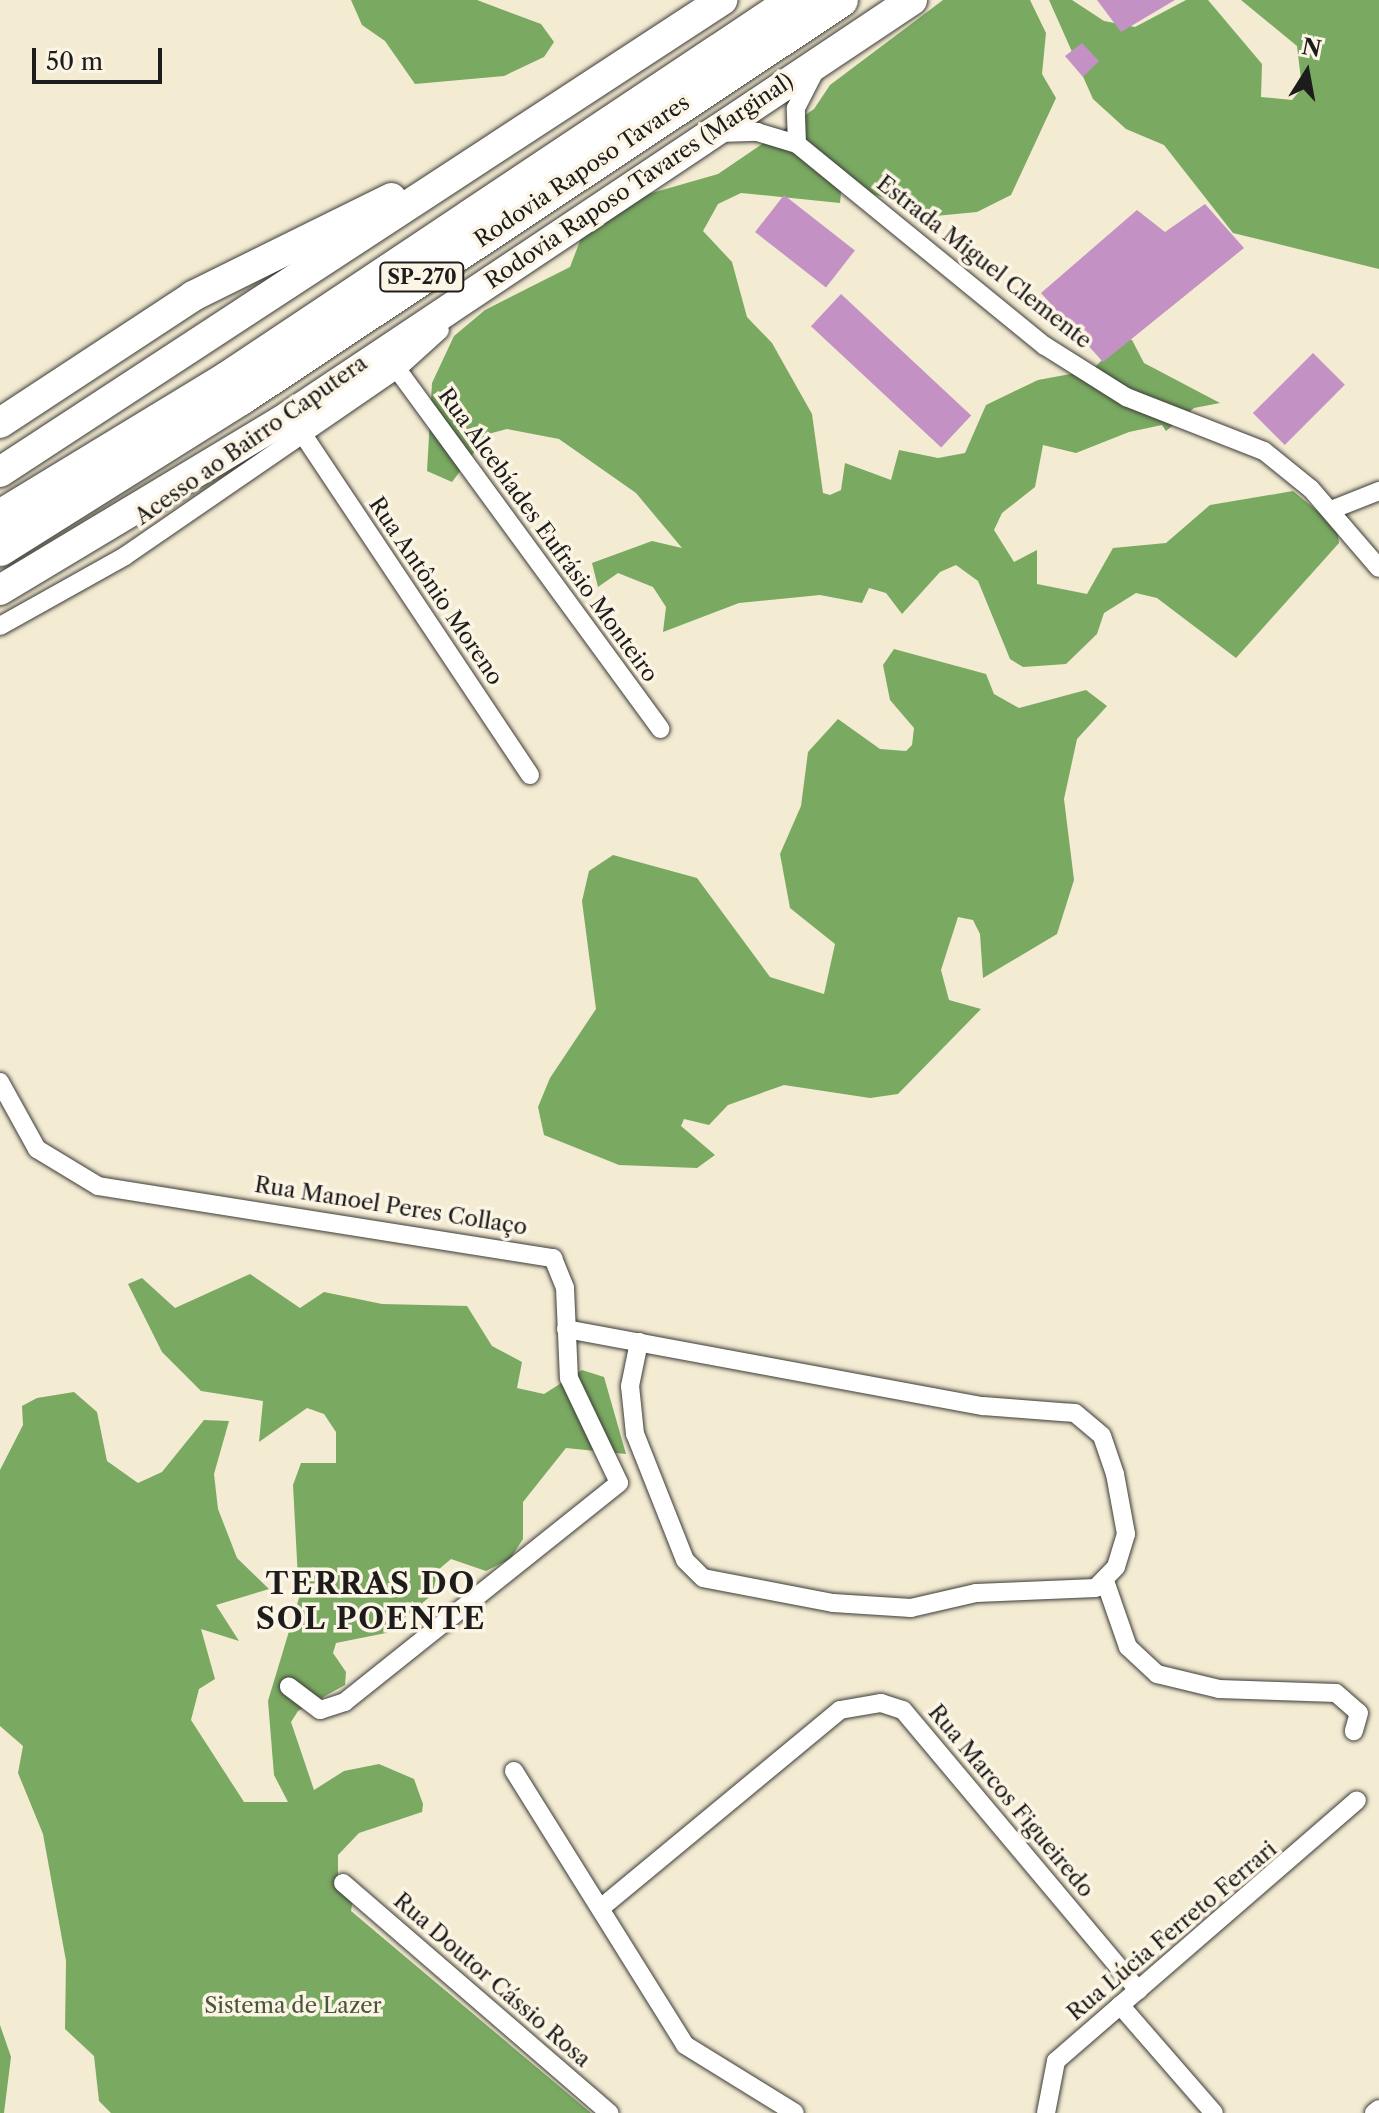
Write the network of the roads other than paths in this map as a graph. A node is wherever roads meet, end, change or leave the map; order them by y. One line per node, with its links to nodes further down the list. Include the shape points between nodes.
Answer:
1 (722, 0): 8 (highway, SP-270)
2 (795, 0): 16 (highway, Rodovia Raposo Tavares / SP-270, via 227,379)
3 (841, 0): 17 (highway, Rodovia Raposo Tavares / SP-270, via 241,398)
4 (912, 0): 5 (highway, Rodovia Raposo Tavares (Marginal) / SP-270)
5 (821, 60): 6 (highway, Rodovia Raposo Tavares (Marginal) / SP-270); 7 (street, via 796,108)
6 (709, 135): 7 (street, Estrada Miguel Clemente, via 757,132); 9 (highway, Rodovia Raposo Tavares (Marginal) / SP-270)
7 (797, 144): 15 (street, Estrada Miguel Clemente, via 1045,346 1126,397 1264,451)
8 (472, 159): 11 (highway, via 193,296); 13 (highway, SP-270)
9 (510, 266): 10 (street, Acesso ao Bairro Caputera); 19 (highway, Rodovia Raposo Tavares (Marginal) / SP-270, via 280,422)
10 (397, 369): 12 (street, Acesso ao Bairro Caputera); 21 (street, Rua Alcebíades Eufrásio Monteiro)
11 (0, 423)
12 (302, 433): 20 (street, Acesso ao Bairro Caputera, via 125,556); 22 (street, Rua Antônio Moreno)
13 (0, 472)
14 (1379, 491): 15 (street)
15 (1331, 510): 18 (street, Estrada Miguel Clemente)
16 (0, 517)
17 (0, 549)
18 (1379, 568)
19 (0, 590)
20 (0, 626)
21 (660, 729)
22 (530, 775)
23 (0, 1082): 24 (street, Rua Manoel Peres Collaço, via 37,1149 98,1186 553,1258 565,1288)
24 (566, 1329): 25 (street); 27 (street, Rua Manoel Peres Collaço, via 569,1378 619,1483 345,1702 320,1710)
25 (639, 1342): 26 (street, via 983,1406 1053,1408 1089,1421 1102,1436 1124,1514 1122,1554); 26 (street, via 630,1386 635,1434 685,1560 703,1578 833,1603 911,1608 976,1593 1075,1592)
26 (1105, 1581): 28 (street, via 1128,1647 1157,1674 1219,1689 1336,1693 1359,1713)
27 (289, 1687)
28 (1354, 1731)
29 (514, 1771): 32 (street)
30 (1357, 1800): 33 (street, Rua Lúcia Ferreto Ferrari)
31 (343, 1883): 36 (street, Rua Doutor Cássio Rosa)
32 (602, 1907): 33 (street, Rua Marcos Figueiredo, via 840,1710 881,1703 903,1710); 37 (street, via 685,2045)
33 (1138, 1990): 34 (street, Rua Lúcia Ferreto Ferrari)
34 (1120, 2005): 38 (street, Rua Lúcia Ferreto Ferrari, via 1056,2061); 39 (street)
35 (1379, 2109): 40 (street)
36 (609, 2113)
37 (795, 2113)
38 (1046, 2113)
39 (1214, 2113)
40 (1374, 2113)

